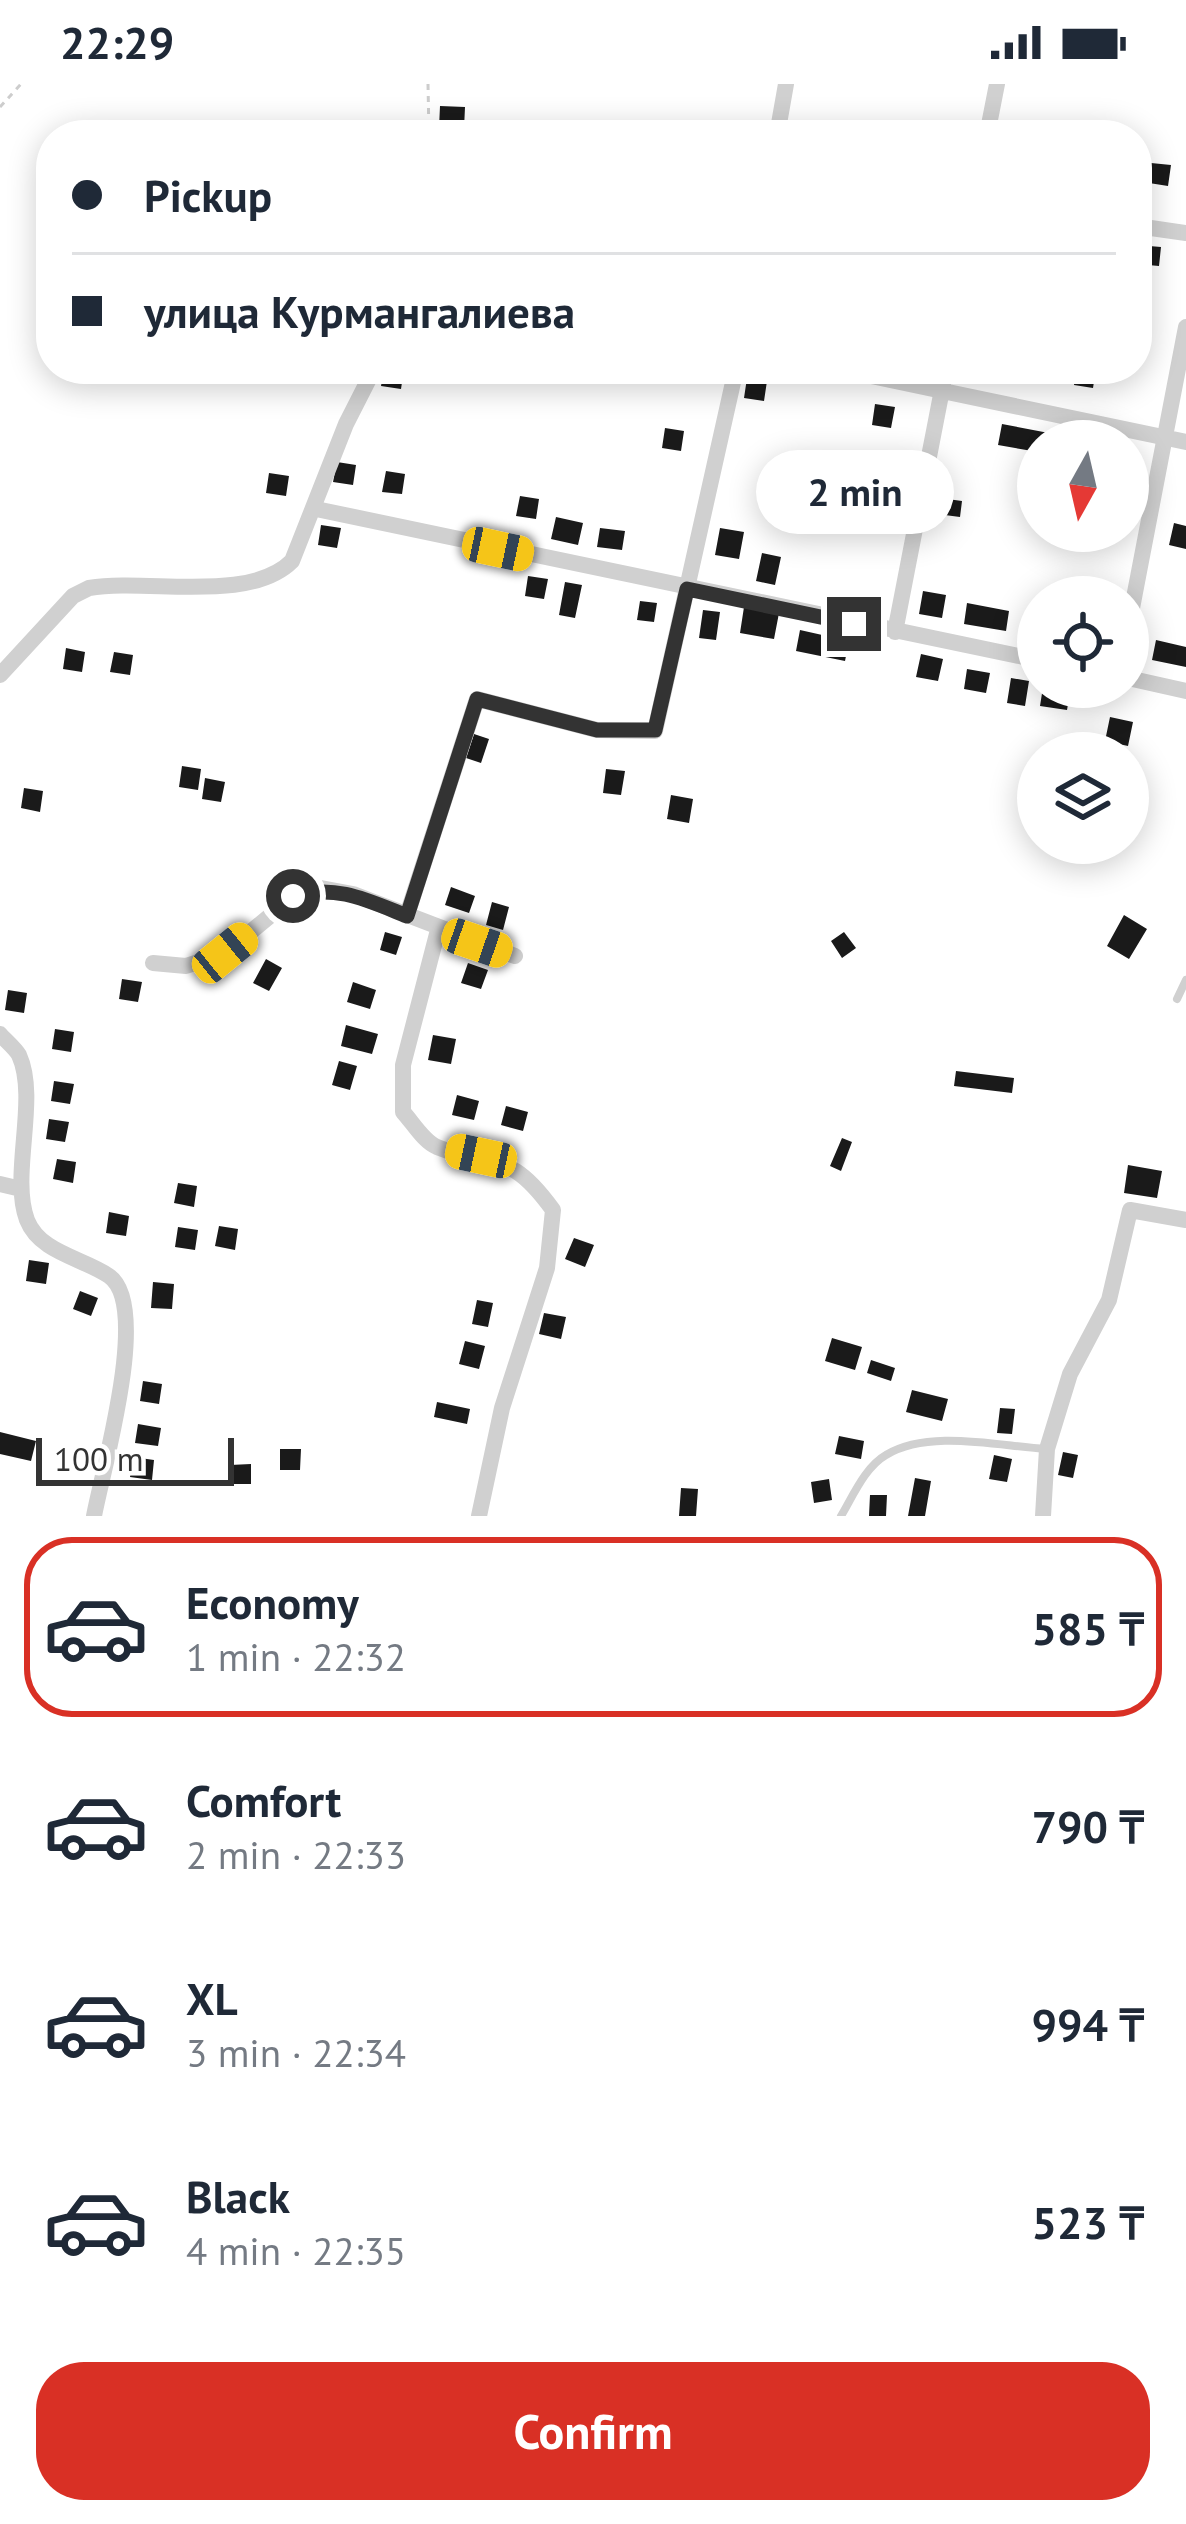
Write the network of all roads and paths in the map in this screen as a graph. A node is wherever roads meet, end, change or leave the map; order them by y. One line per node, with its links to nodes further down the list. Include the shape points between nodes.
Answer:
1 (21, 84): 5 (path)
2 (428, 84): 6 (path)
3 (785, 84): 7 (street)
4 (997, 84): 8 (street)
5 (0, 107)
6 (429, 120)
7 (779, 120)
8 (990, 120)
9 (1152, 228): 10 (street)
10 (1186, 233)
11 (1186, 327): 17 (street)
12 (366, 384): 19 (street)
13 (733, 384): 21 (street)
14 (909, 384): 16 (street)
15 (943, 384): 16 (street)
16 (942, 391): 17 (street); 22 (street)
17 (1164, 438): 18 (street); 20 (street)
18 (1186, 442)
19 (316, 509): 21 (street); 24 (street, via 278,575 221,585 89,588)
20 (1138, 576)
21 (687, 589): 22 (street); 27 (street, via 655,730 597,730 477,699)
22 (895, 632): 23 (street)
23 (1017, 656)
24 (0, 675)
25 (1149, 683): 26 (street)
26 (1186, 691)
27 (407, 916): 28 (street); 30 (street, via 321,888 293,896 225,953 187,966)
28 (438, 930): 29 (street); 39 (street, via 403,1065 403,1112 433,1146 527,1174 553,1210 547,1268 502,1408)
29 (515, 956)
30 (153, 963)
31 (1186, 980): 32 (lane)
32 (1178, 999)
33 (0, 1034): 35 (street, via 19,1055 26,1120)
34 (0, 1184): 35 (street)
35 (21, 1189): 38 (street, via 42,1242 112,1278 126,1296 129,1339)
36 (1186, 1220): 37 (street, via 1130,1210 1109,1300 1070,1374)
37 (1047, 1449): 40 (lane, via 926,1442 885,1455); 41 (street)
38 (94, 1516)
39 (479, 1516)
40 (842, 1516)
41 (1042, 1516)

